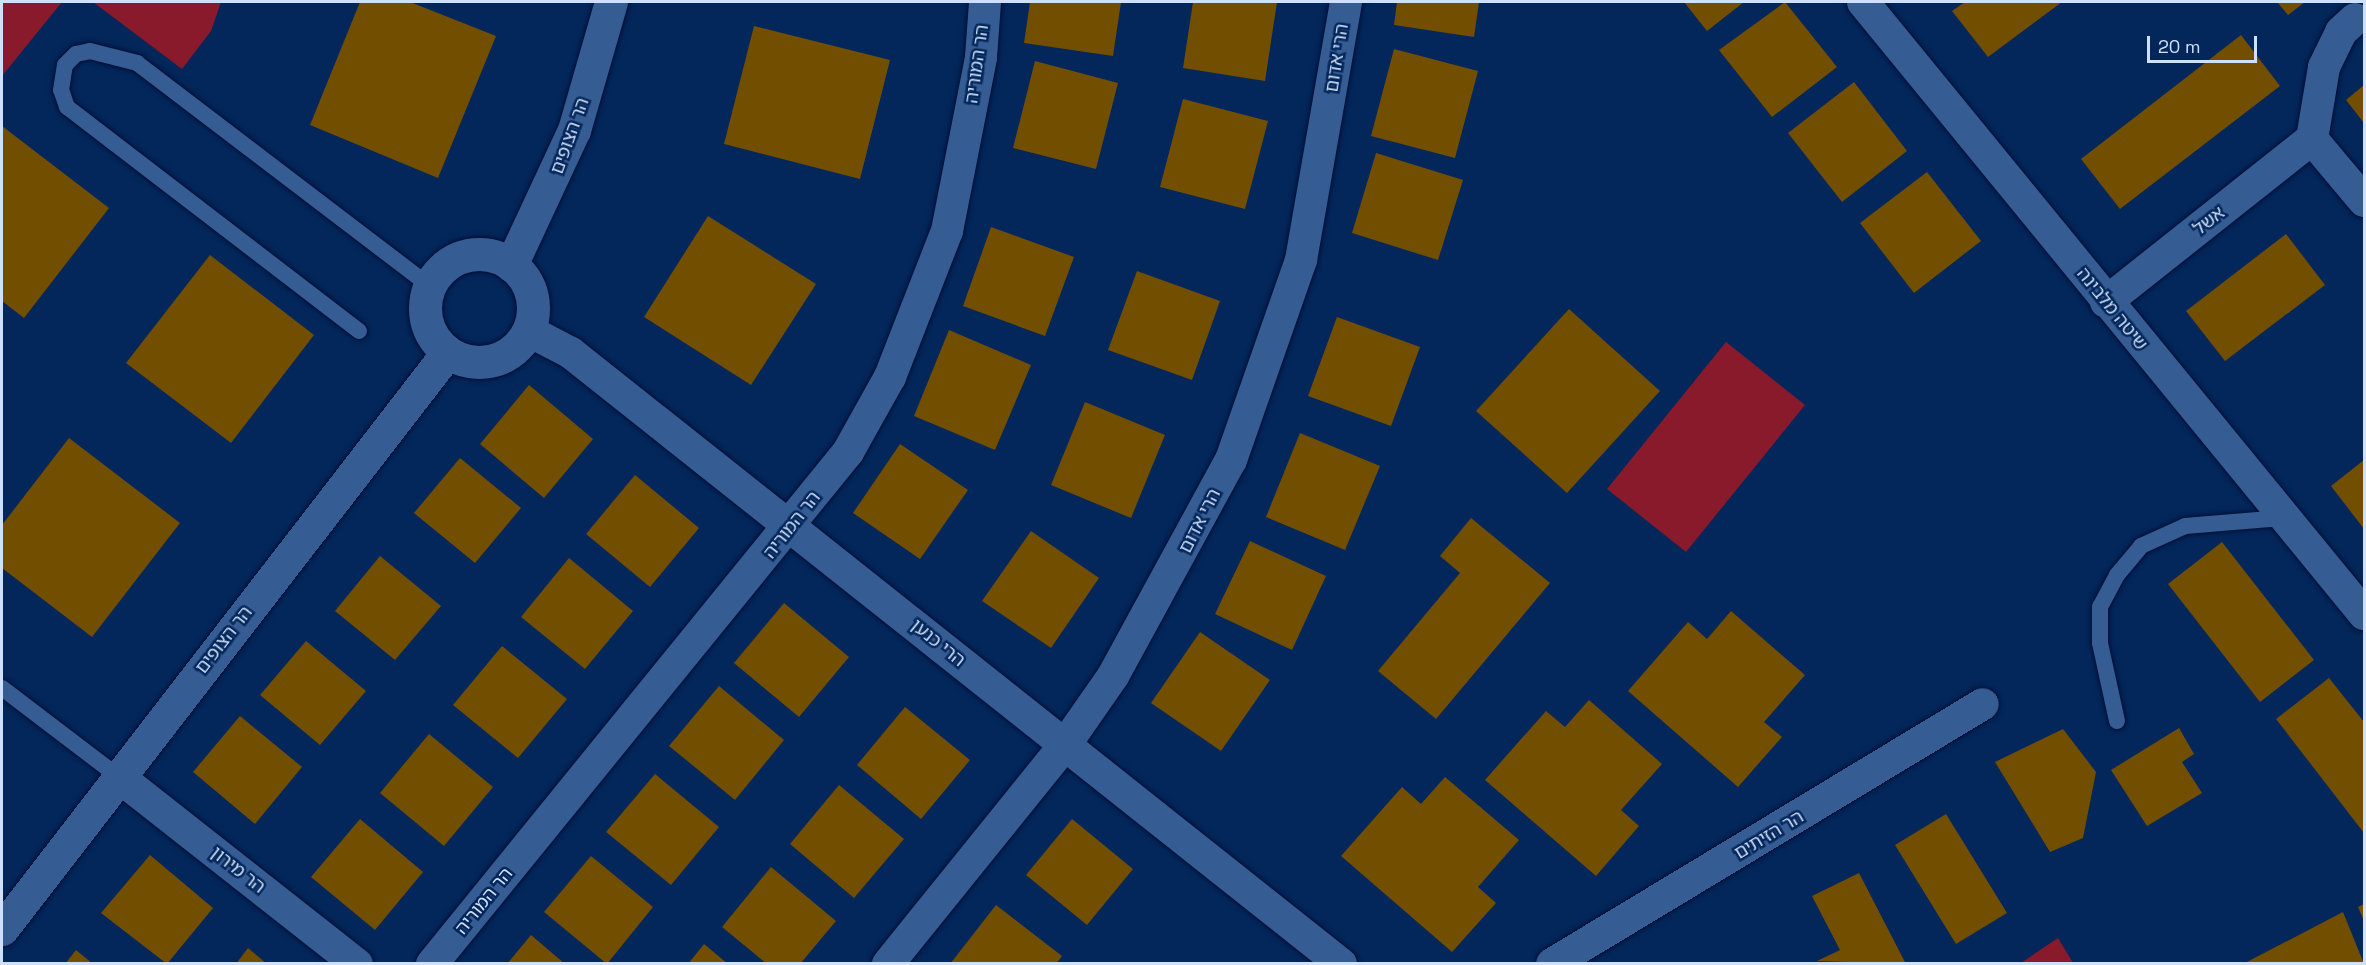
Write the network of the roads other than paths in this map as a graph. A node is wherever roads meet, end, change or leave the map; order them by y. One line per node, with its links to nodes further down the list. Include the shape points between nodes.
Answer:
1 (611, 2): 8 (street, הר הצופים, via 574,130)
2 (985, 2): 15 (street, הר המוריה, via 960,172 923,298 890,377 848,452)
3 (1346, 2): 20 (street, הרי אדום, via 1301,260 1231,460 1113,676)
4 (1863, 2): 10 (street, שיטה מלבינה)
5 (2355, 19): 6 (street, via 2341,32 2324,67)
6 (2312, 139): 7 (street); 10 (street, אשל)
7 (2364, 201)
8 (511, 264): 9 (street, via 485,254 458,258); 12 (street, via 533,302)
9 (430, 286): 11 (lane, via 137,63 90,51 76,54 65,65 61,90 67,107); 13 (street, via 427,322)
10 (2106, 302): 14 (street, שיטה מלבינה)
11 (359, 331)
12 (529, 331): 13 (street, via 508,354 493,360 477,362); 15 (street, הרי כנען, via 571,353)
13 (448, 352): 21 (street, הר הצופים)
14 (2282, 518): 16 (street, שיטה מלבינה); 19 (lane, via 2185,526 2140,546 2117,575 2100,607 2100,642)
15 (792, 526): 20 (street, הרי כנען); 24 (street, הר המוריה)
16 (2364, 614)
17 (2, 688): 21 (lane)
18 (1983, 704): 27 (street, הר הזיתים)
19 (2117, 721)
20 (1065, 745): 25 (street, הרי אדום); 26 (street, הרי כנען)
21 (119, 777): 22 (street, הר הצופים); 23 (street, הר מירון)
22 (2, 929)
23 (357, 963)
24 (432, 963)
25 (888, 963)
26 (1341, 963)
27 (1552, 963)

